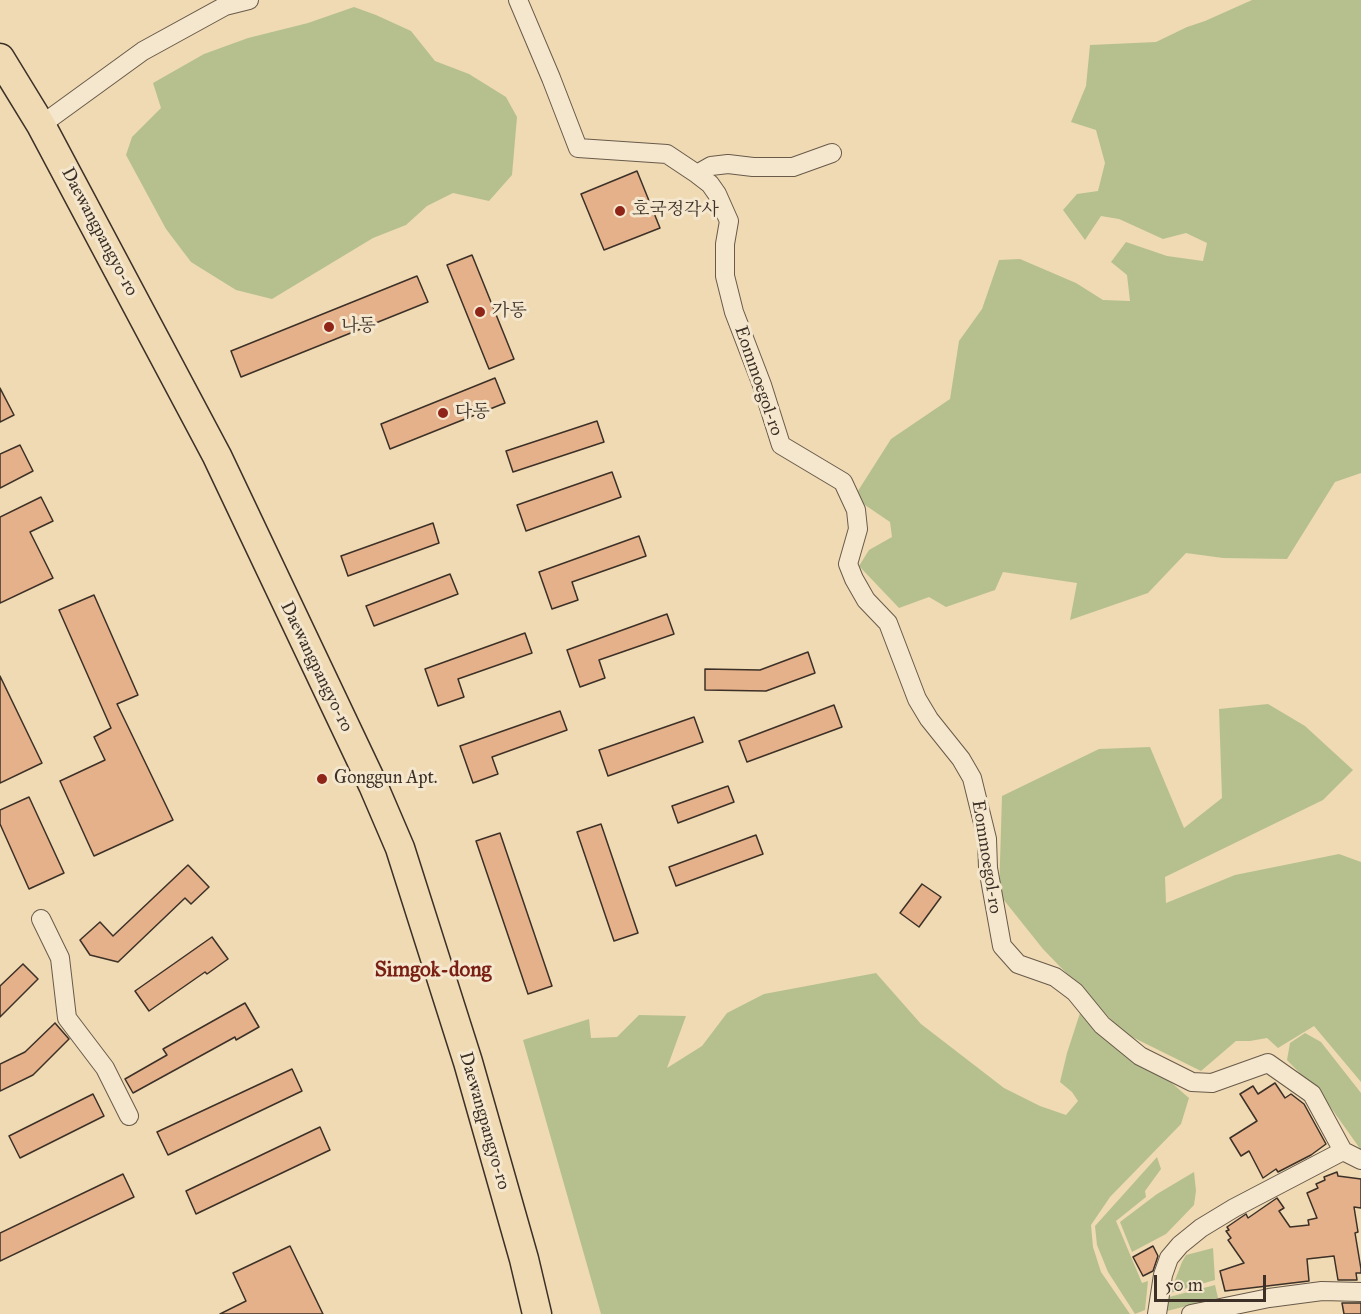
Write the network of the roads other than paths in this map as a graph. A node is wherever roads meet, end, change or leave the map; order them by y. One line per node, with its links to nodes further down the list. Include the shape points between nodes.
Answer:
1 (249, 0): 4 (street, via 225,6 143,51)
2 (518, 0): 6 (street, Eommoegol-ro, via 578,148 667,154)
3 (0, 58): 4 (main road, Daewangpangyo-ro)
4 (41, 125): 12 (main road, Daewangpangyo-ro, via 218,456 400,848 468,1062)
5 (832, 153): 6 (street, via 793,167 728,164 711,166)
6 (697, 174): 9 (street, Eommoegol-ro, via 717,194 729,221 725,276 781,445 843,482 856,510 858,529 848,564 854,579 866,600 888,623 917,699 972,778 987,838 988,868 1002,946 1018,964 1055,977 1075,992 1102,1025 1140,1056 1192,1082 1212,1083 1268,1063 1312,1094)
7 (41, 919): 8 (street, via 60,958 67,1018 105,1068)
8 (129, 1116)
9 (1343, 1151): 10 (street); 13 (street, via 1201,1227 1180,1245 1169,1258 1163,1275)
10 (1361, 1160)
11 (1361, 1292): 14 (street, via 1269,1298)
12 (537, 1314)
13 (1157, 1314)
14 (1191, 1314)

